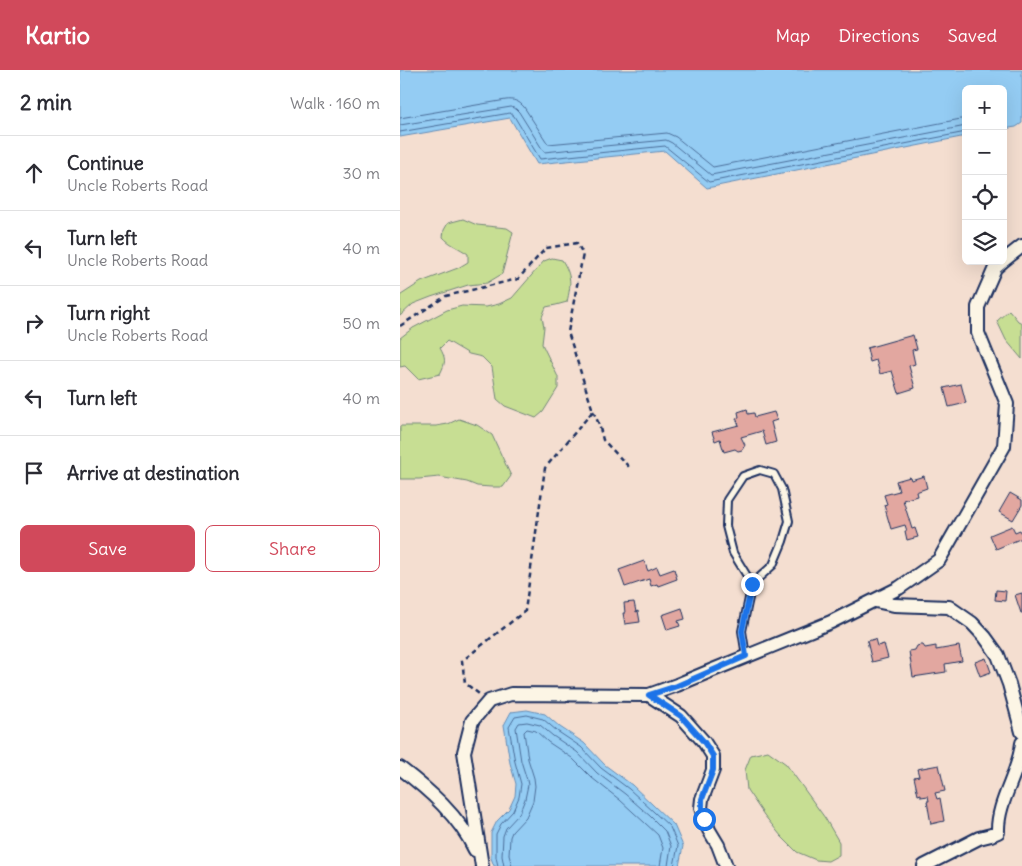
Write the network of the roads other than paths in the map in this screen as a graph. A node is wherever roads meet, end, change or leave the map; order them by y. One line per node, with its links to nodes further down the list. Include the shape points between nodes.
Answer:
1 (1022, 246): 2 (street)
2 (1007, 258)
3 (998, 265): 5 (street, via 978,307 978,333 1008,404 1004,446 939,560)
4 (752, 584): 4 (lane, via 733,553 726,526 726,500 743,476 760,470 774,474 782,489 788,521 773,565); 6 (lane, via 742,631)
5 (875, 601): 6 (street); 8 (street, via 949,607 972,623 998,655)
6 (746, 656): 7 (street)
7 (649, 695): 11 (street, via 512,694 489,701 472,721 464,752); 12 (street, via 681,716 713,756 713,770 702,799 702,808)
8 (1022, 732)
9 (1022, 743): 13 (street, via 1015,774 998,820 998,832)
10 (400, 768): 11 (street, via 457,820)
11 (482, 866)
12 (726, 866)
13 (924, 866)

